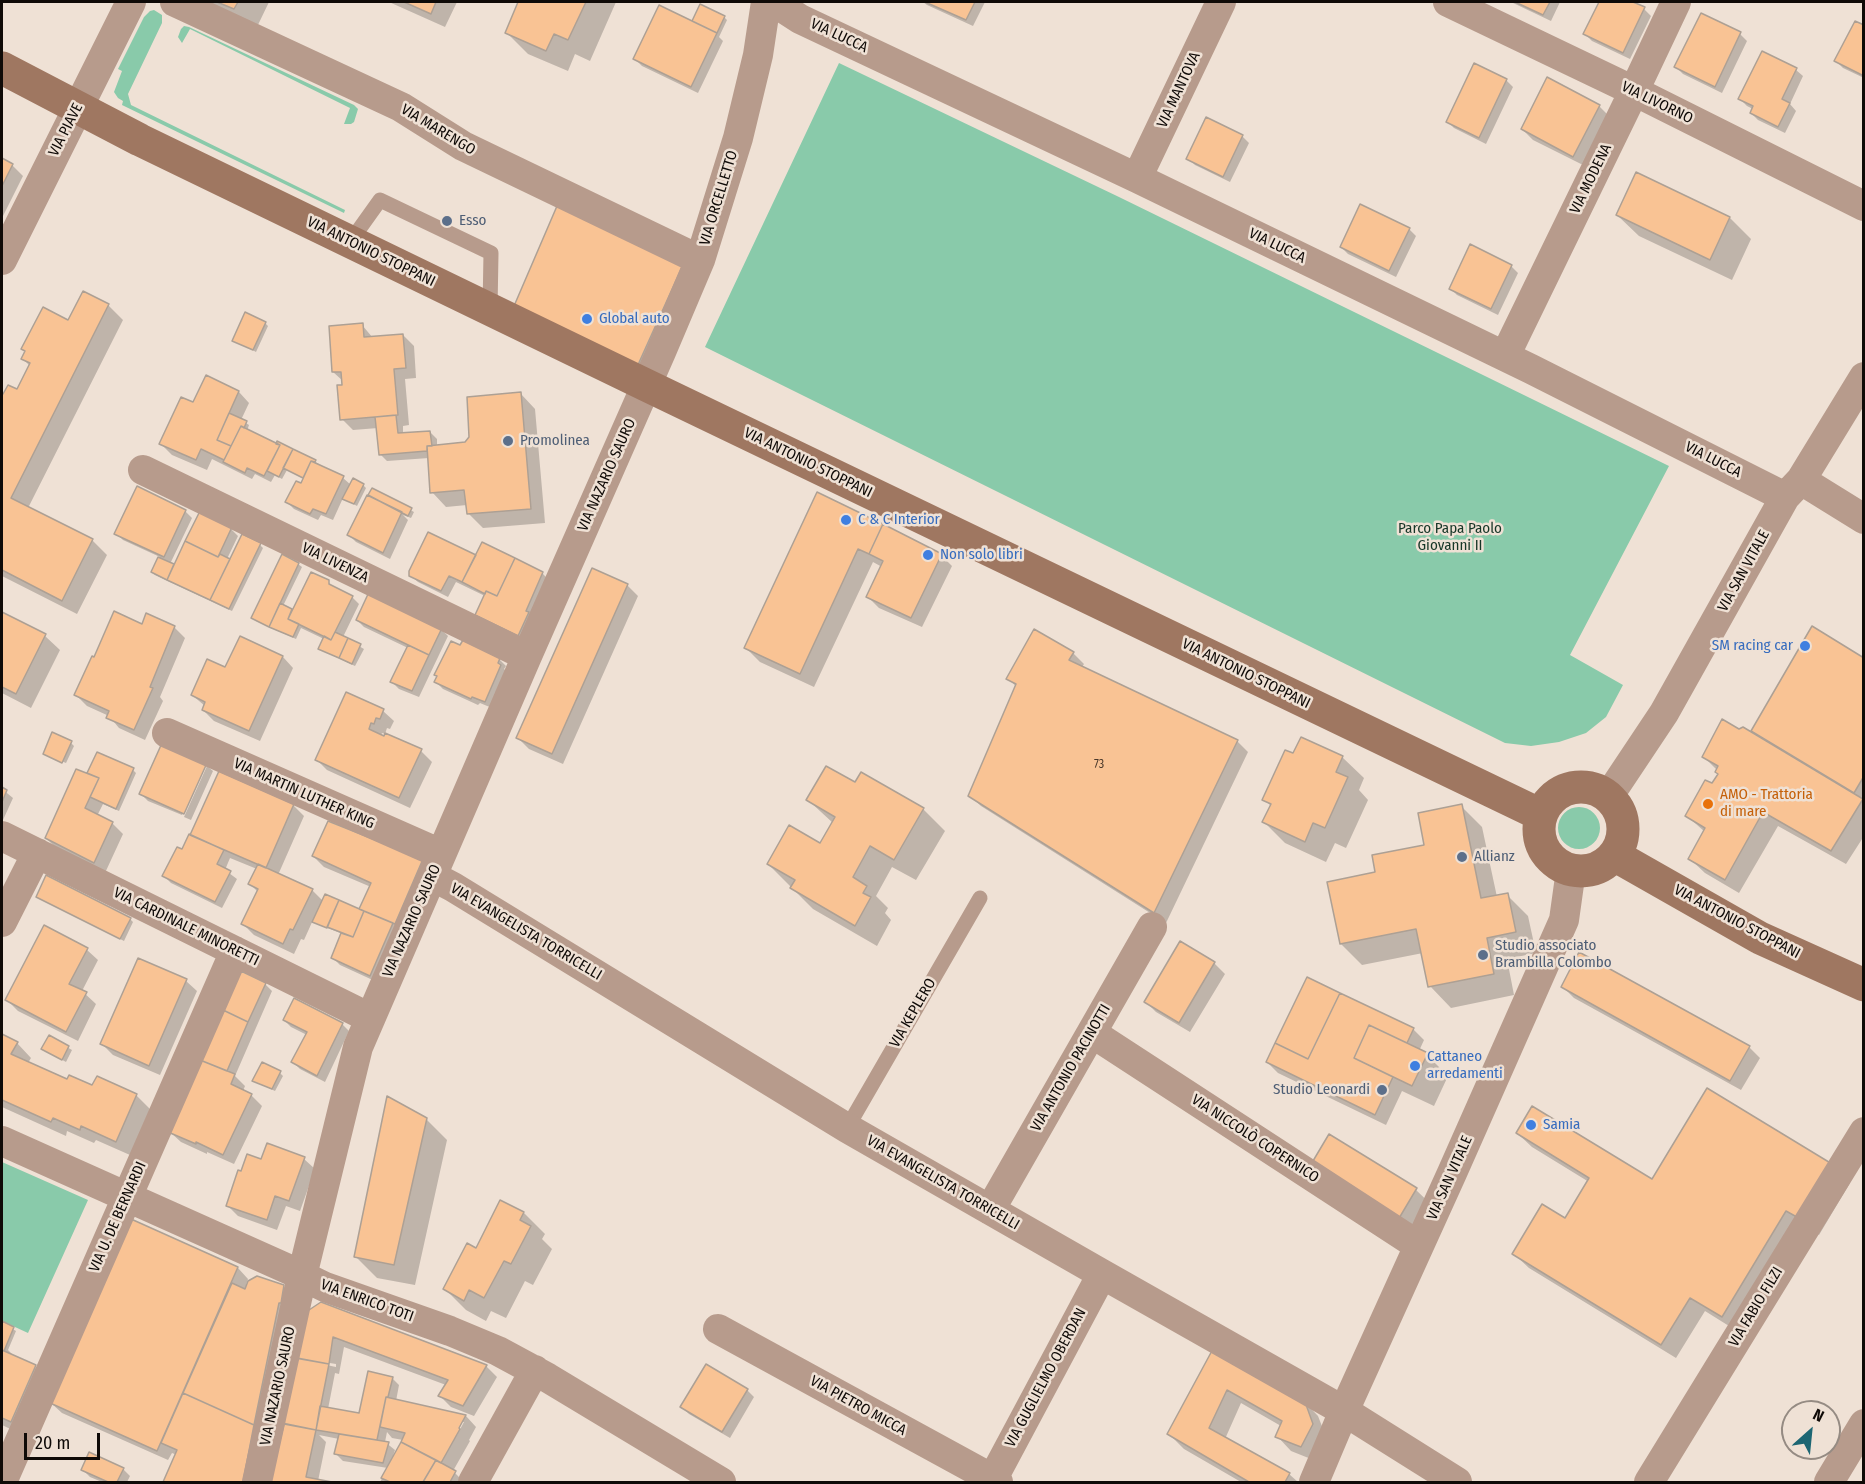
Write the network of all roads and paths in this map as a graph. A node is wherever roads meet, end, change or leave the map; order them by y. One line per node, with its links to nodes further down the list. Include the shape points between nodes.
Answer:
1 (130, 2): 10 (street, VIA PIAVE)
2 (175, 2): 15 (street, VIA MARENGO, via 393,103 463,146)
3 (766, 2): 7 (street, VIA LUCCA); 15 (street, VIA ORCELLETTO, via 738,138)
4 (1221, 2): 11 (street, VIA MANTOVA)
5 (1449, 2): 9 (street, VIA LIVORNO)
6 (1676, 2): 9 (street, VIA MODENA)
7 (804, 10): 11 (street, VIA LUCCA, via 837,35)
8 (2, 68): 10 (street, VIA ANTONIO STOPPANI)
9 (1634, 91): 12 (street, VIA LIVORNO); 17 (street, VIA MODENA)
10 (78, 107): 13 (street, VIA ANTONIO STOPPANI); 14 (street, VIA PIAVE)
11 (1137, 178): 17 (street, VIA LUCCA)
12 (1863, 206)
13 (350, 242): 16 (street, VIA ANTONIO STOPPANI); 16 (lane, via 380,200 491,253)
14 (2, 260)
15 (700, 260): 19 (street, VIA ORCELLETTO)
16 (490, 310): 19 (street, VIA ANTONIO STOPPANI)
17 (1505, 356): 21 (street, VIA LUCCA)
18 (1863, 377): 21 (street, VIA SAN VITALE)
19 (646, 385): 23 (street, VIA NAZARIO SAURO); 26 (street, VIA ANTONIO STOPPANI)
20 (143, 470): 23 (street, VIA LIVENZA)
21 (1793, 488): 22 (street, VIA LUCCA); 25 (street, VIA SAN VITALE, via 1664,712)
22 (1863, 519)
23 (527, 656): 30 (street, VIA NAZARIO SAURO)
24 (167, 733): 30 (street, VIA MARTIN LUTHER KING)
25 (1608, 797): 26 (street, via 1597,790 1570,788 1557,794); 29 (street, via 1616,806 1623,828)
26 (1541, 815): 31 (street, via 1540,841 1555,862)
27 (2, 836): 28 (street, VIA CARDINALE MINORETTI)
28 (36, 853): 33 (street); 35 (street, VIA CARDINALE MINORETTI)
29 (1614, 855): 31 (street, via 1590,871); 36 (street, VIA ANTONIO STOPPANI, via 1760,938)
30 (437, 865): 37 (street, VIA NAZARIO SAURO); 39 (street, VIA EVANGELISTA TORRICELLI, via 464,893)
31 (1571, 870): 44 (street, VIA SAN VITALE, via 1564,920)
32 (980, 898): 39 (lane, VIA KEPLERO)
33 (2, 922)
34 (1152, 927): 38 (street, VIA ANTONIO PACINOTTI)
35 (235, 951): 37 (street, VIA CARDINALE MINORETTI); 42 (street, VIA U. DE BERNARDI)
36 (1863, 985)
37 (370, 1018): 46 (street, VIA NAZARIO SAURO, via 354,1063)
38 (1092, 1033): 43 (street, VIA ANTONIO PACINOTTI); 44 (street, VIA NICCOLÒ COPERNICO)
39 (847, 1128): 43 (street, VIA EVANGELISTA TORRICELLI)
40 (1863, 1132): 58 (street, VIA FABIO FILZI)
41 (2, 1141): 42 (street, VIA ENRICO TOTI)
42 (127, 1196): 46 (street, VIA ENRICO TOTI); 52 (street, VIA U. DE BERNARDI)
43 (990, 1210): 45 (street, VIA EVANGELISTA TORRICELLI)
44 (1419, 1246): 49 (street, VIA SAN VITALE)
45 (1102, 1275): 49 (street, VIA EVANGELISTA TORRICELLI); 51 (street, VIA GUGLIELMO OBERDAN)
46 (302, 1276): 48 (street, VIA ENRICO TOTI, via 461,1335); 53 (street, VIA NAZARIO SAURO)
47 (718, 1329): 51 (street, VIA PIETRO MICCA)
48 (535, 1370): 54 (street); 55 (street, VIA ENRICO TOTI)
49 (1344, 1411): 56 (street, VIA SAN VITALE); 57 (street, VIA EVANGELISTA TORRICELLI)
50 (1863, 1424): 59 (street)
51 (994, 1481)
52 (2, 1482)
53 (257, 1482)
54 (473, 1482)
55 (721, 1482)
56 (1314, 1482)
57 (1457, 1482)
58 (1649, 1482)
59 (1829, 1482)

